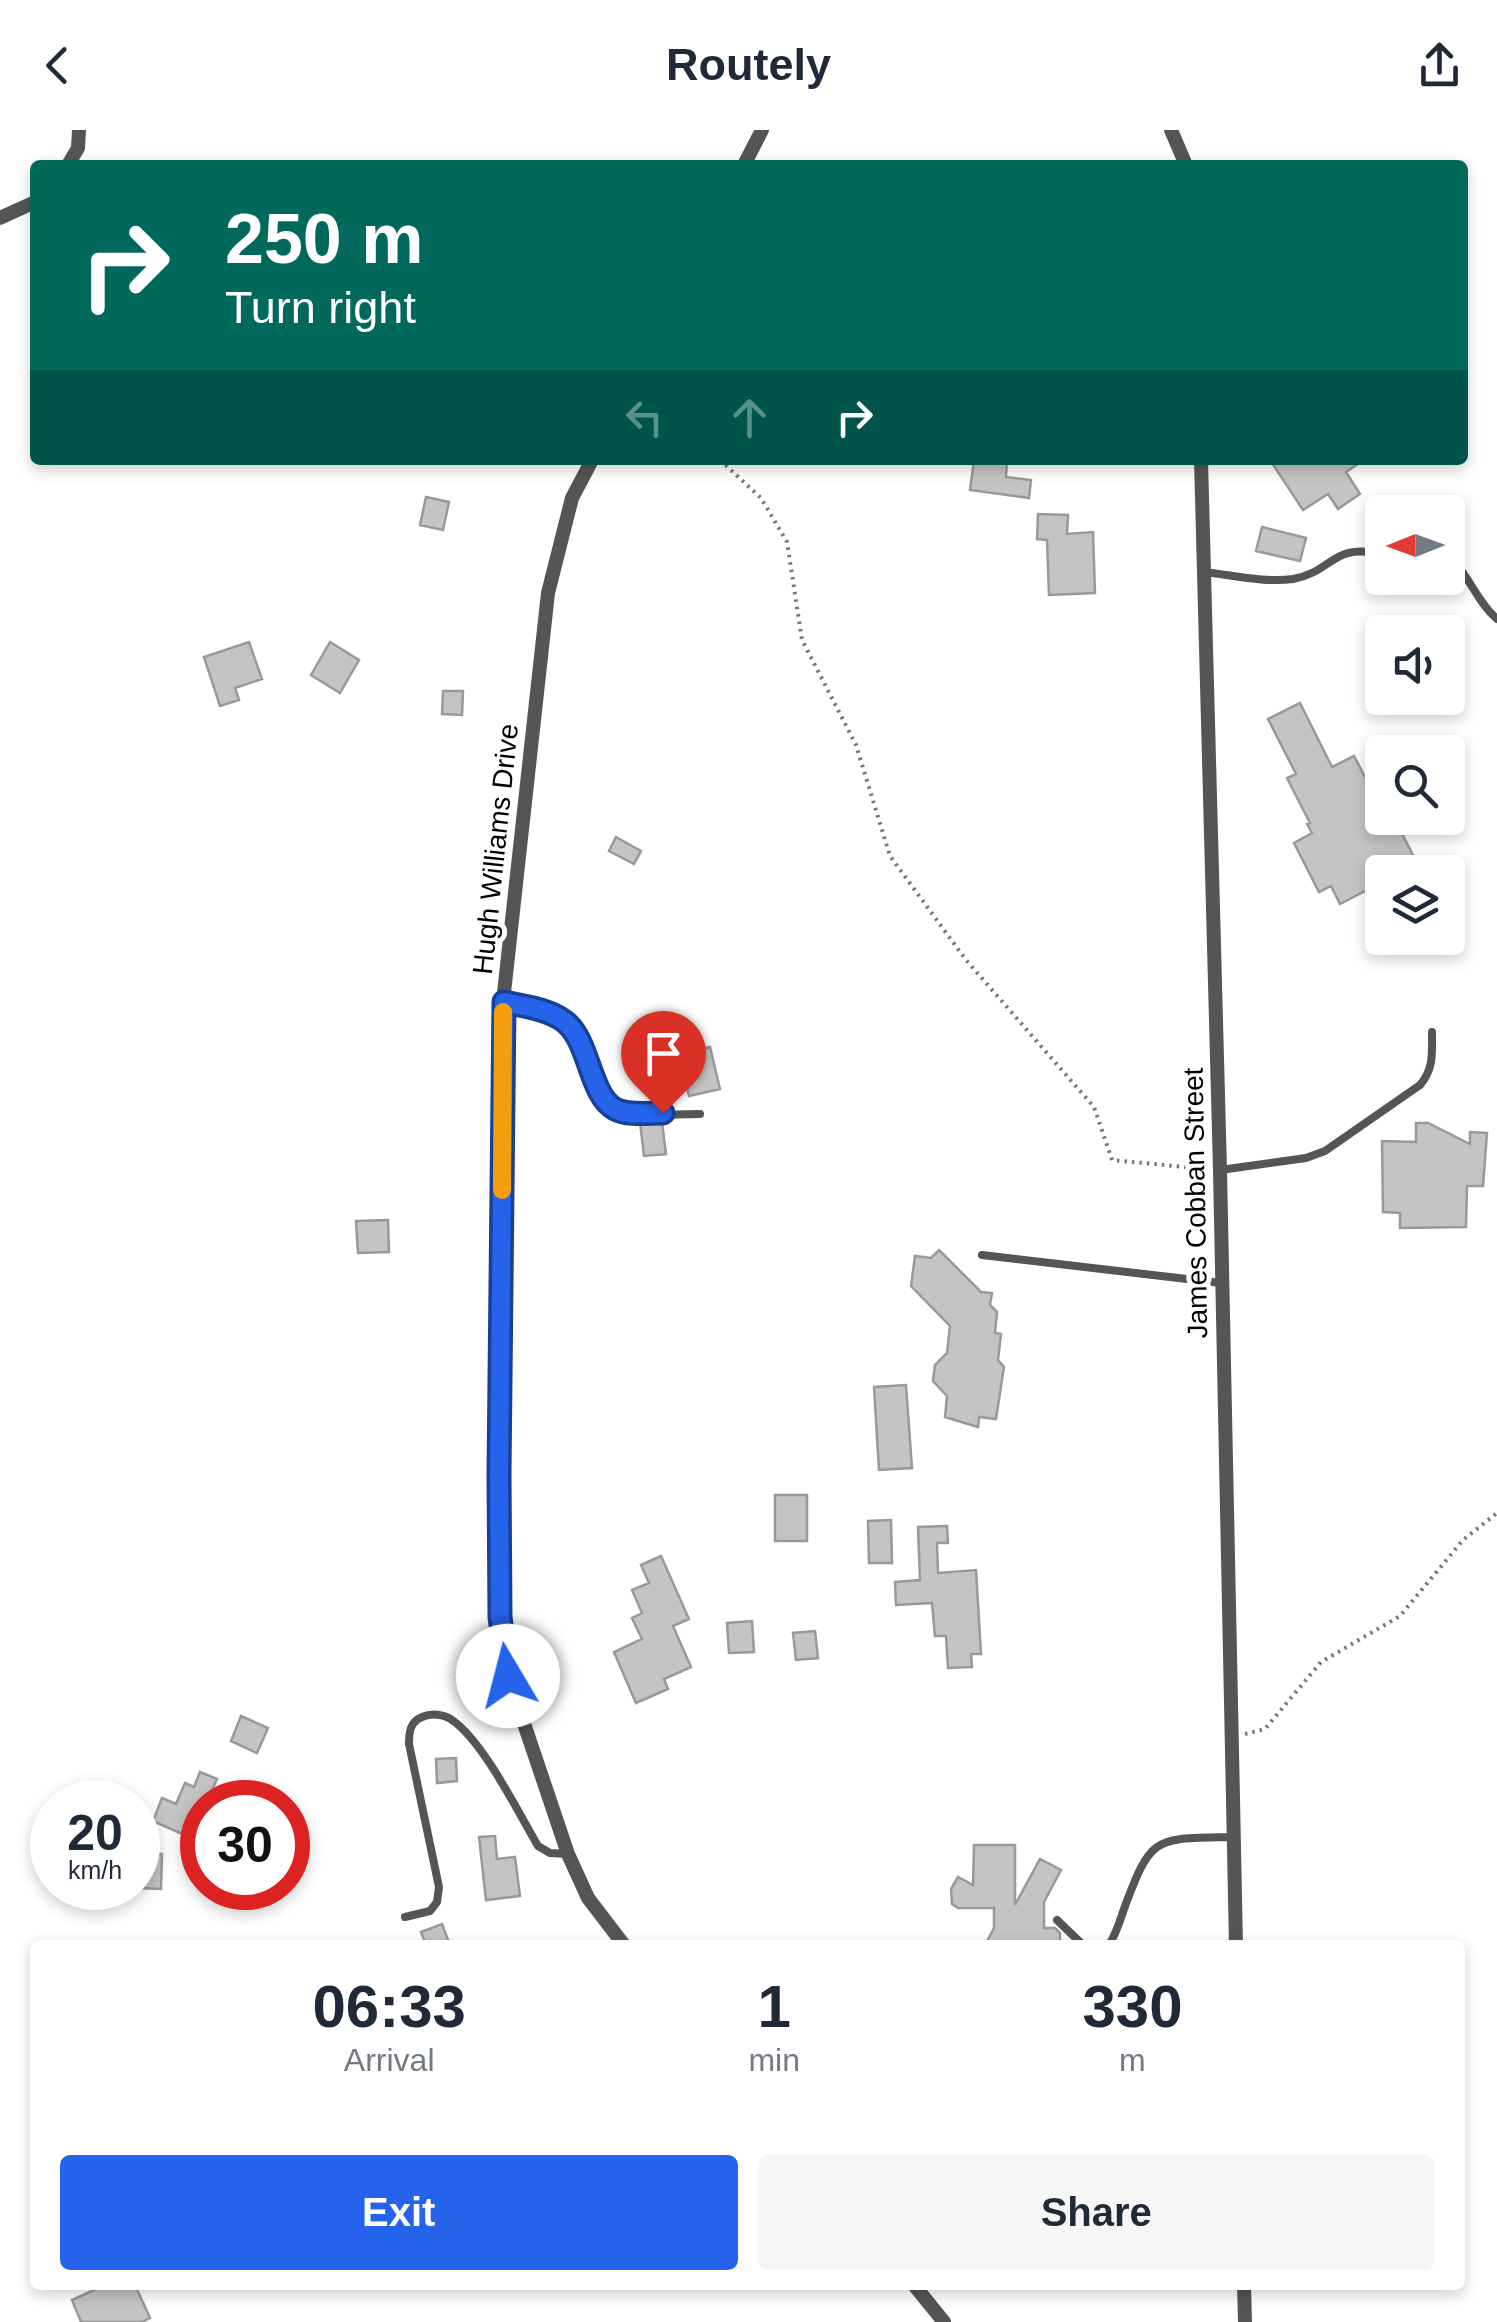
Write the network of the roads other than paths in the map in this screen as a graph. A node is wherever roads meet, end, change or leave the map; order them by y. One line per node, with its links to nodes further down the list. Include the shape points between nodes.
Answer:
1 (80, 130): 4 (street)
2 (762, 130): 5 (street)
3 (1170, 130): 6 (street)
4 (71, 160)
5 (747, 160)
6 (1184, 160)
7 (30, 204): 8 (street)
8 (0, 218)
9 (589, 465): 15 (street, Hugh Williams Drive, via 572,498 548,593)
10 (1200, 465): 12 (street, James Cobban Street)
11 (1365, 552): 12 (lane, via 1354,550 1296,578)
12 (1204, 572): 18 (street, James Cobban Street)
13 (1465, 573): 14 (lane)
14 (1497, 619)
15 (504, 1002): 17 (lane, via 564,1020 614,1109); 22 (street, Hugh Williams Drive, via 500,1617 508,1676)
16 (1432, 1032): 18 (lane, via 1432,1064 1420,1085 1324,1151)
17 (700, 1114)
18 (1220, 1170): 20 (street, James Cobban Street)
19 (982, 1255): 20 (lane)
20 (1221, 1282): 21 (street, James Cobban Street)
21 (1233, 1837): 27 (lane, via 1159,1844 1142,1860); 28 (street, James Cobban Street)
22 (568, 1854): 23 (lane, via 538,1846 476,1744 455,1722 424,1716 415,1720 409,1744 439,1887 430,1912); 25 (street, Hugh Williams Drive, via 588,1898)
23 (406, 1917)
24 (1057, 1920): 26 (lane)
25 (620, 1940)
26 (1079, 1940)
27 (1111, 1940)
28 (1236, 1940)
29 (918, 2290): 31 (street)
30 (1244, 2290): 32 (street)
31 (944, 2322)
32 (1244, 2322)

